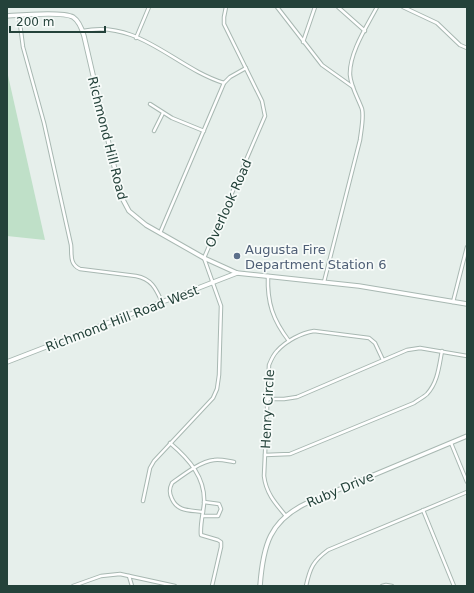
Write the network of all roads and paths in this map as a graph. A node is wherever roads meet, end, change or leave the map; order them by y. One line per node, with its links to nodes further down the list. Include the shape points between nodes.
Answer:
1 (149, 7): 12 (street)
2 (226, 7): 15 (street, Overlook Road, via 224,24)
3 (277, 7): 13 (street)
4 (315, 7): 13 (street)
5 (338, 7): 11 (street)
6 (377, 7): 11 (street)
7 (403, 7): 14 (street, via 436,23 460,45)
8 (7, 16): 9 (street, Richmond Hill Road)
9 (19, 16): 10 (street, Richmond Hill Road, via 70,16 77,20); 29 (street, via 23,47 44,123 72,261 78,268 148,280 155,287)
10 (83, 31): 12 (street, via 115,29); 22 (street, Richmond Hill Road, via 122,200 133,215)
11 (365, 31): 17 (street, via 350,65)
12 (136, 38): 16 (street)
13 (304, 42): 17 (street, via 322,64)
14 (467, 48)
15 (246, 68): 16 (street); 24 (street, Overlook Road, via 262,101 265,116)
16 (224, 83): 21 (street)
17 (353, 87): 27 (street, via 362,111 360,140)
18 (150, 104): 19 (street)
19 (163, 113): 20 (street); 21 (street)
20 (154, 131)
21 (204, 131): 22 (street)
22 (160, 234): 24 (street, Richmond Hill Road)
23 (467, 247): 30 (street)
24 (204, 258): 25 (street, Richmond Hill Road); 28 (street, Overlook Road)
25 (238, 273): 26 (street, Richmond Hill Road); 28 (street, Richmond Hill Road West)
26 (268, 276): 27 (street, Richmond Hill Road); 32 (street, via 272,312)
27 (324, 282): 30 (street, Richmond Hill Road)
28 (214, 283): 29 (street, Richmond Hill Road West); 39 (street, Overlook Road, via 221,306 217,389 213,398)
29 (162, 302): 36 (street, Richmond Hill Road West)
30 (453, 302): 31 (street, Richmond Hill Road)
31 (467, 304)
32 (289, 341): 35 (street, Henry Circle, via 306,332 314,331 369,338); 37 (street, Henry Circle, via 276,351 269,365)
33 (442, 351): 34 (street); 35 (street, via 413,349); 41 (street, via 438,374 432,386 427,394 414,403 290,454)
34 (467, 356)
35 (383, 360): 37 (street, via 297,397)
36 (7, 362)
37 (267, 399): 41 (street, Henry Circle)
38 (467, 436): 40 (street, Ruby Drive)
39 (170, 443): 43 (street, via 183,454); 46 (street, Overlook Road, via 150,468)
40 (451, 443): 44 (street); 51 (street, Ruby Drive, via 309,502)
41 (265, 455): 51 (street, Henry Circle, via 264,476 268,491 272,500)
42 (234, 462): 43 (street, via 215,460)
43 (194, 469): 47 (street, via 204,490); 49 (street, via 172,483 169,494 177,508)
44 (467, 482)
45 (467, 492): 48 (street)
46 (143, 501)
47 (204, 502): 49 (street); 50 (street, via 219,504 221,509 218,516)
48 (423, 510): 58 (street, via 328,550 317,558 309,572); 61 (street)
49 (203, 512): 50 (street)
50 (203, 516): 56 (street, via 201,535 220,540 221,544)
51 (286, 516): 57 (street, Ruby Drive, via 266,545)
52 (128, 576): 53 (street, via 101,576); 54 (street); 55 (street)
53 (73, 586)
54 (132, 586)
55 (175, 586)
56 (212, 586)
57 (260, 586)
58 (306, 586)
59 (382, 586): 60 (street)
60 (392, 586)
61 (454, 586)

